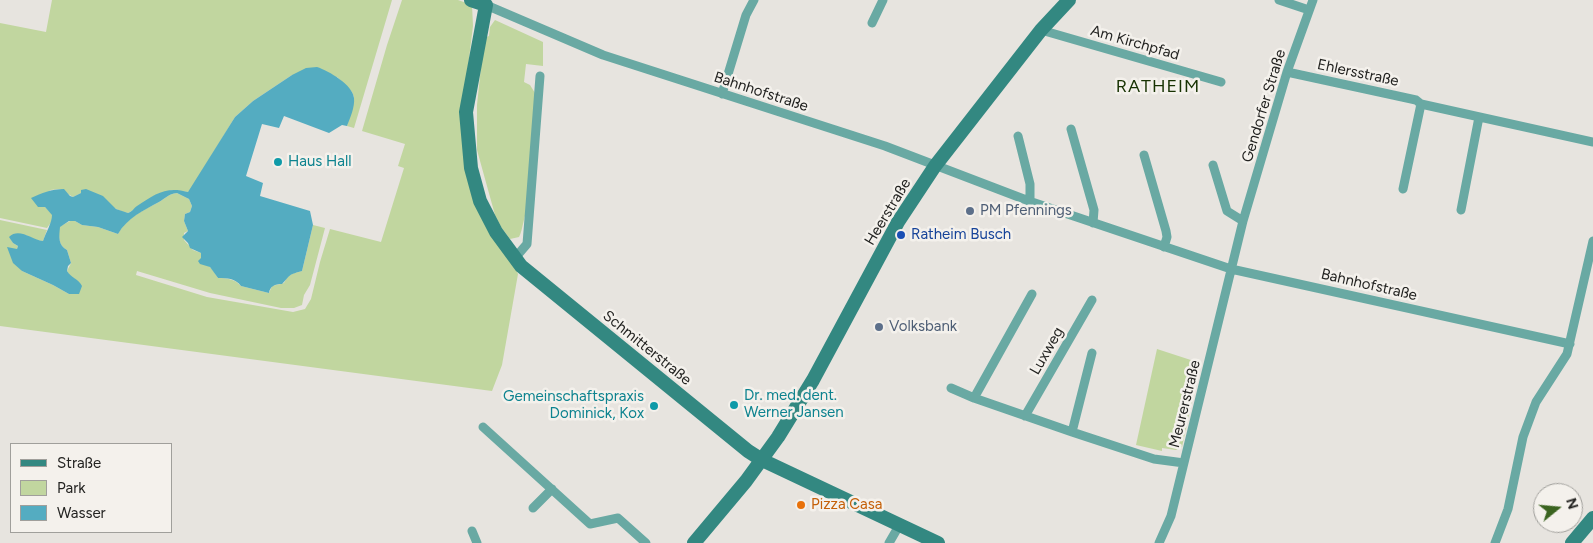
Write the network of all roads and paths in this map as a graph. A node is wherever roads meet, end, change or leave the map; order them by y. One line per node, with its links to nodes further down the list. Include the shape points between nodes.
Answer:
1 (471, 0): 7 (main road)
2 (754, 0): 14 (street, via 746,15)
3 (883, 0): 9 (street)
4 (1069, 0): 10 (main road, Heerstraße)
5 (1279, 0): 8 (street)
6 (1313, 0): 8 (street, Gendorfer Straße)
7 (486, 3): 14 (street, Bahnhofstraße, via 603,55); 30 (main road, Schmitterstraße, via 466,112 472,168 480,202)
8 (1309, 10): 11 (street, Gendorfer Straße)
9 (872, 23)
10 (1041, 30): 13 (street, Am Kirchpfad); 21 (main road, Heerstraße)
11 (1287, 72): 15 (street, Ehlersstraße, via 1416,100); 26 (street, Gendorfer Straße)
12 (540, 76): 30 (street, via 527,244)
13 (1221, 82)
14 (722, 94): 21 (street, Bahnhofstraße, via 885,146)
15 (1421, 104): 16 (street, Ehlersstraße); 23 (street)
16 (1479, 117): 19 (street, Ehlersstraße); 25 (street)
17 (1071, 129): 27 (street, via 1094,210)
18 (1018, 136): 24 (street, via 1030,184)
19 (1593, 142)
20 (1144, 155): 29 (street, via 1166,230)
21 (935, 166): 24 (street, Bahnhofstraße); 41 (main road, Heerstraße, via 896,225 813,380)
22 (1213, 166): 26 (street, via 1227,211)
23 (1403, 189)
24 (1030, 201): 27 (street, Bahnhofstraße)
25 (1461, 210)
26 (1243, 221): 31 (street, Gendorfer Straße)
27 (1093, 223): 29 (street, Bahnhofstraße)
28 (1593, 241): 34 (street)
29 (1164, 247): 31 (street, Bahnhofstraße)
30 (515, 258): 41 (main road, Schmitterstraße, via 520,266)
31 (1231, 269): 34 (street, Bahnhofstraße); 42 (street, Meurerstraße)
32 (1032, 294): 37 (street)
33 (1092, 300): 38 (street, Luxweg)
34 (1570, 344): 54 (street, via 1536,402 1522,437 1508,508)
35 (1092, 353): 40 (street)
36 (951, 388): 37 (street)
37 (974, 398): 38 (street)
38 (1025, 416): 40 (street)
39 (483, 427): 43 (street)
40 (1072, 432): 42 (street, via 1154,459)
41 (762, 460): 46 (main road, Schmitterstraße); 50 (main road, Heerstraße)
42 (1184, 463): 53 (street, Meurerstraße, via 1171,516)
43 (552, 489): 44 (street); 49 (street, via 590,524 618,518)
44 (533, 508)
45 (1593, 518): 55 (main road)
46 (900, 524): 51 (street); 52 (main road, Schmitterstraße)
47 (472, 531): 48 (street)
48 (476, 543)
49 (646, 543)
50 (694, 543)
51 (889, 543)
52 (938, 543)
53 (1159, 543)
54 (1495, 543)
55 (1572, 543)

